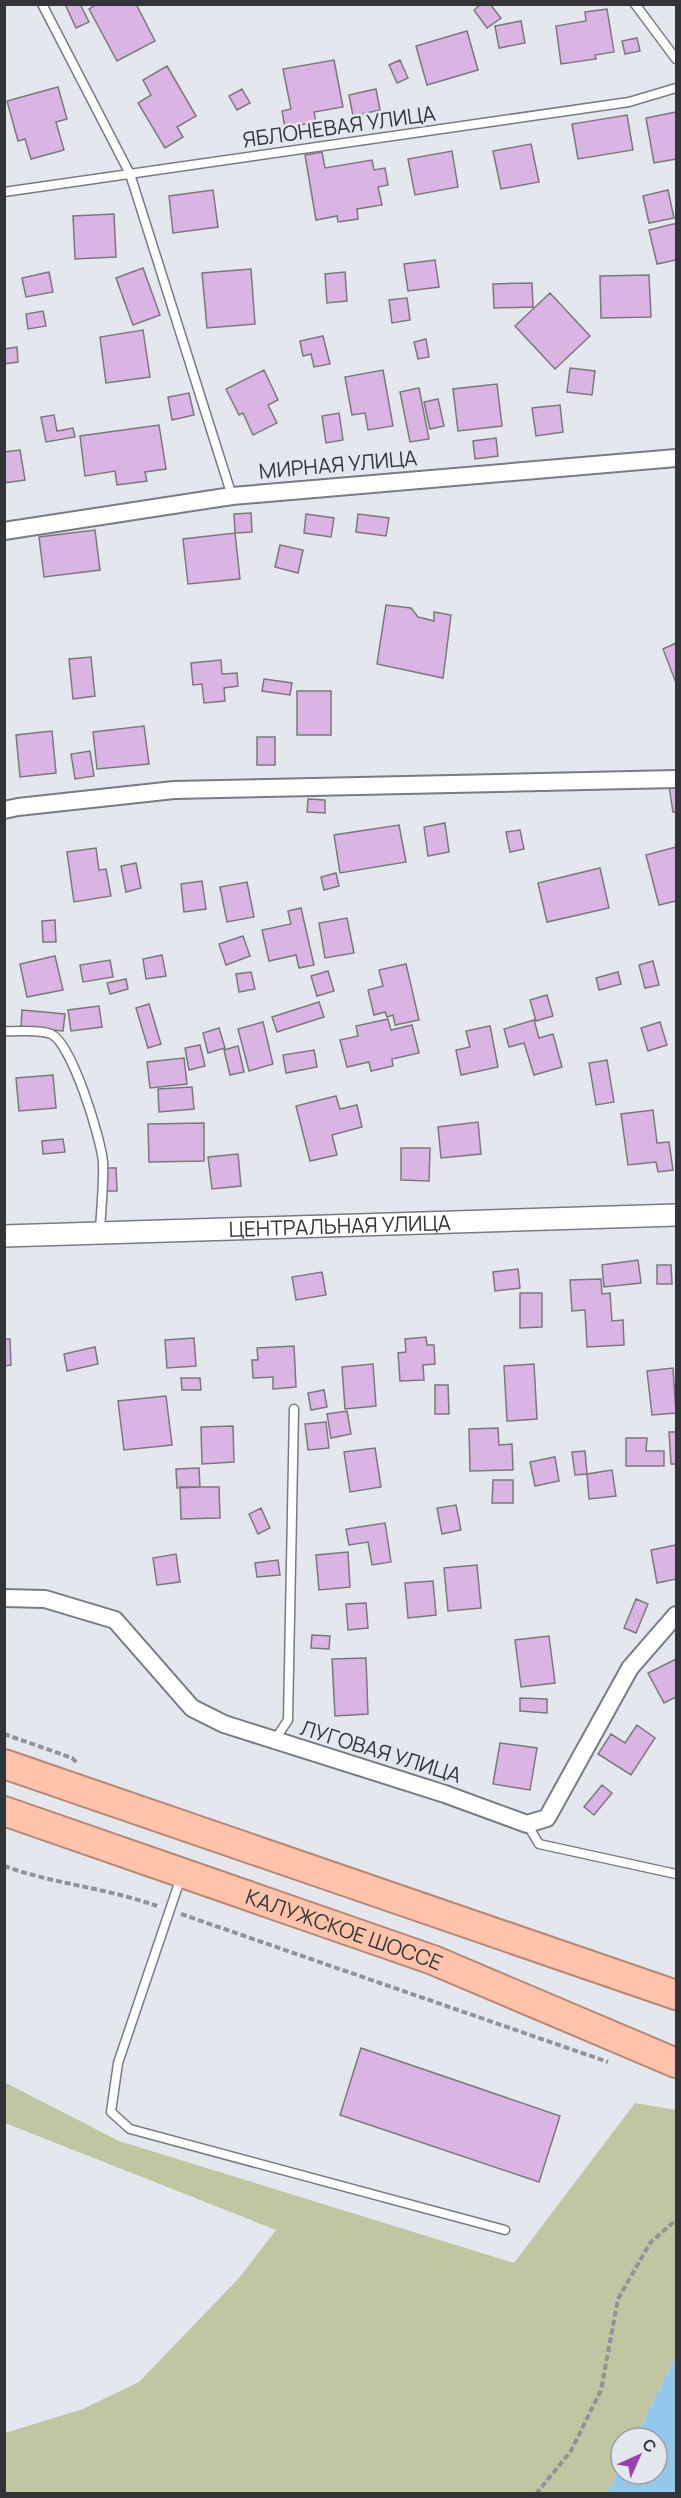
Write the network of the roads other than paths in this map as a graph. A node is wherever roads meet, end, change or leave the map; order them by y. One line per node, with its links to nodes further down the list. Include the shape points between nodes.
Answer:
1 (42, 4): 5 (lane)
2 (635, 4): 3 (lane)
3 (676, 59)
4 (676, 88): 5 (lane, ЯБЛОНЕВАЯ УЛИЦА, via 629,102)
5 (130, 174): 6 (lane, ЯБЛОНЕВАЯ УЛИЦА); 8 (lane)
6 (4, 192)
7 (675, 461): 8 (street, МИРНАЯ УЛИЦА)
8 (232, 496): 9 (street, МИРНАЯ УЛИЦА)
9 (4, 531)
10 (676, 779): 11 (street, via 174,790)
11 (4, 810)
12 (4, 1031): 14 (lane, via 51,1034 60,1041 75,1072 90,1107 103,1160)
13 (676, 1215): 14 (street, ЦЕНТРАЛЬНАЯ УЛИЦА)
14 (100, 1232): 15 (street, ЦЕНТРАЛЬНАЯ УЛИЦА)
15 (4, 1236)
16 (294, 1409): 19 (lane, via 288,1720)
17 (4, 1598): 19 (street, ЛУГОВАЯ УЛИЦА, via 45,1599 115,1620 192,1708)
18 (676, 1615): 22 (street, via 630,1668 547,1818)
19 (274, 1741): 22 (street, ЛУГОВАЯ УЛИЦА, via 446,1794)
20 (4, 1764): 25 (highway)
21 (4, 1811): 23 (highway, КАЛУЖСКОЕ ШОССЕ)
22 (527, 1824): 24 (lane, via 539,1844)
23 (183, 1871): 26 (highway, КАЛУЖСКОЕ ШОССЕ, via 433,1960); 27 (lane, via 118,2063 111,2112 129,2129)
24 (676, 1874)
25 (676, 1995)
26 (676, 2063)
27 (505, 2230)

